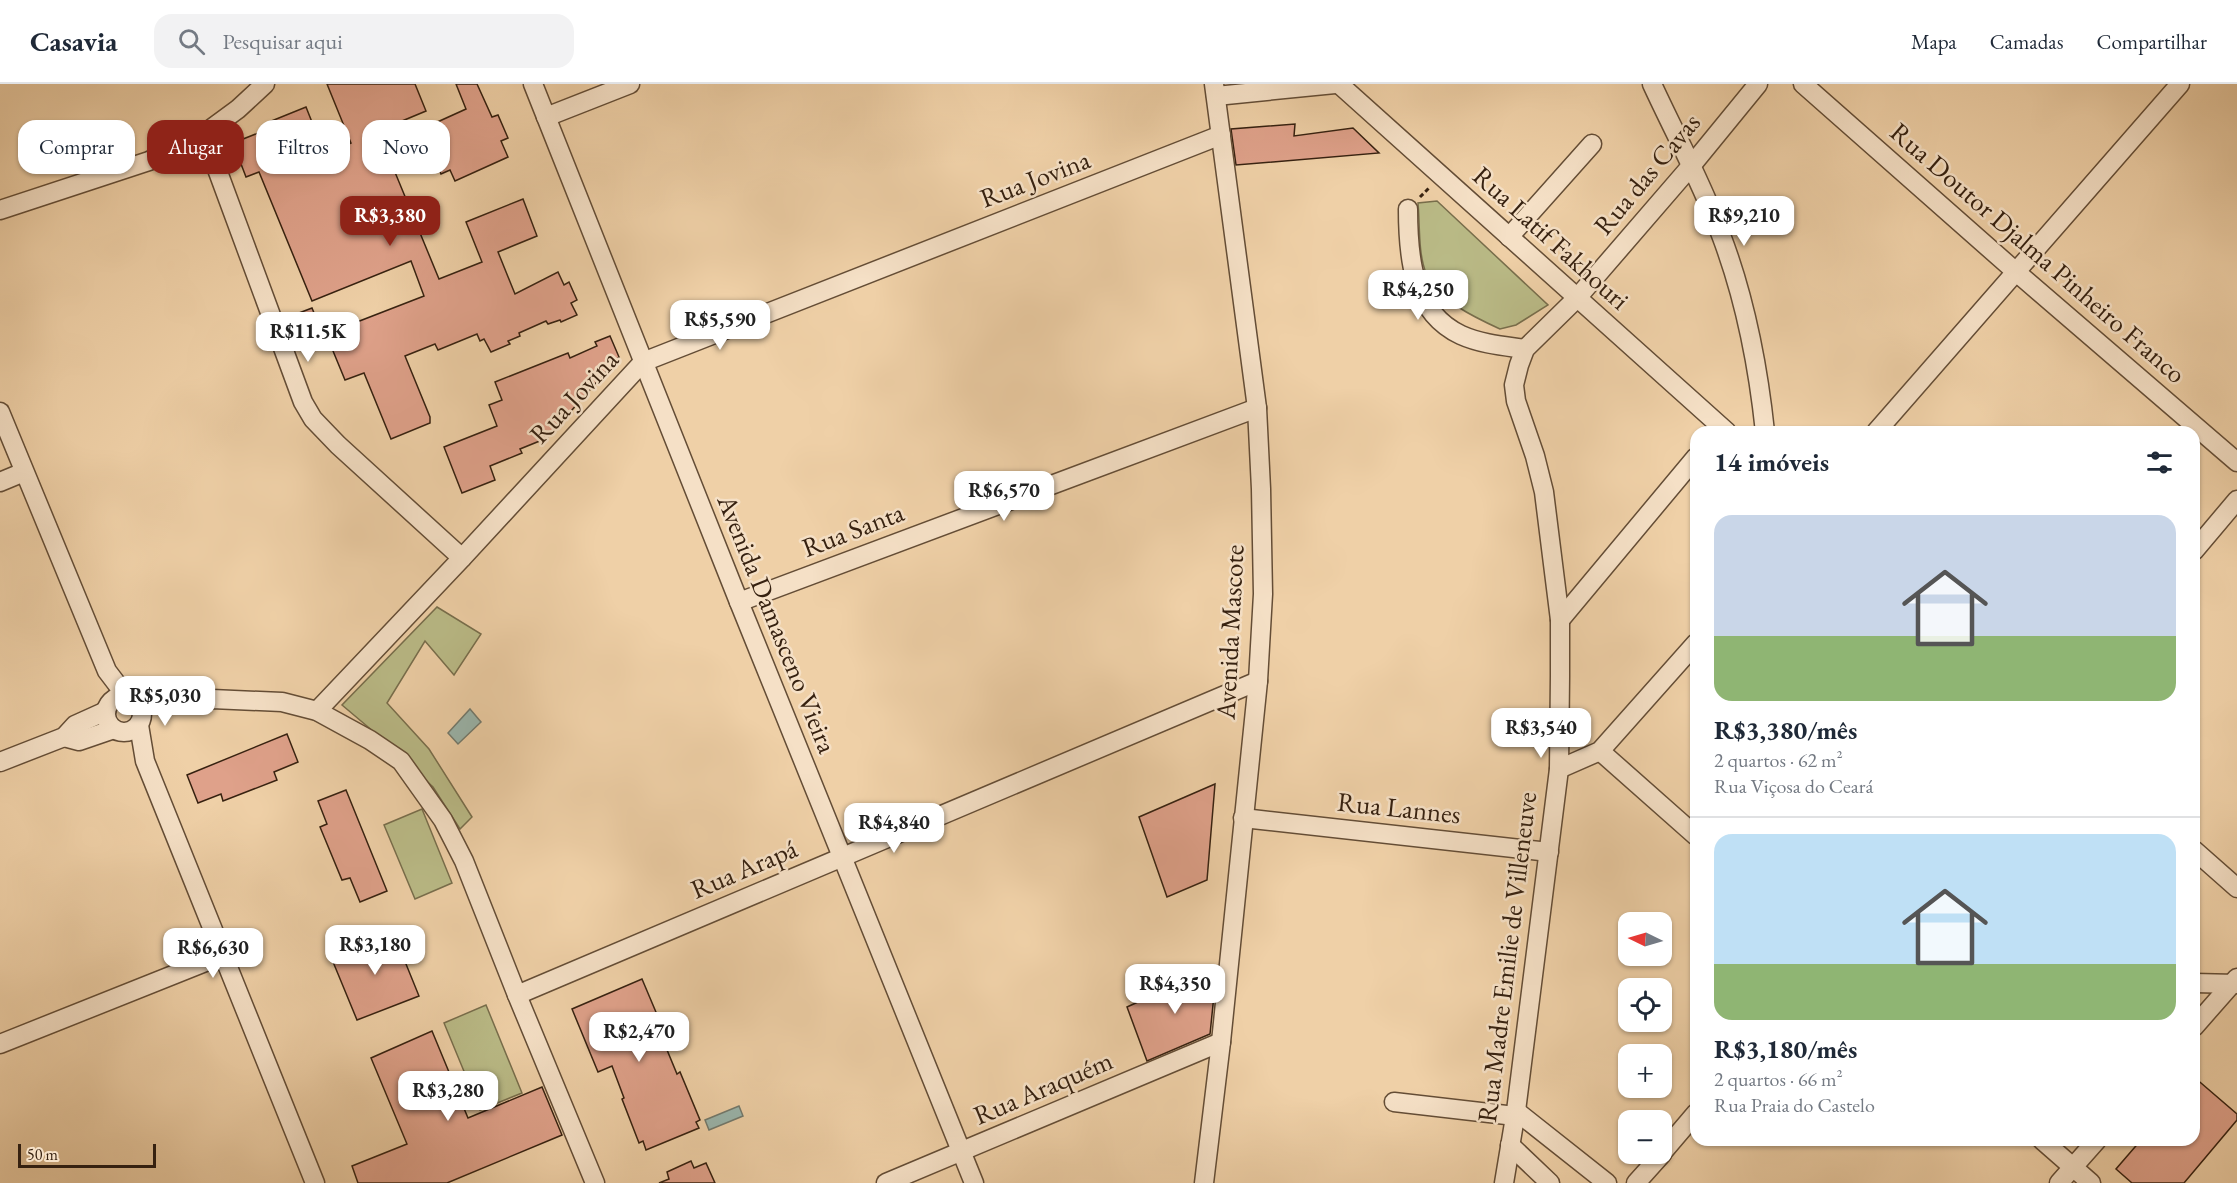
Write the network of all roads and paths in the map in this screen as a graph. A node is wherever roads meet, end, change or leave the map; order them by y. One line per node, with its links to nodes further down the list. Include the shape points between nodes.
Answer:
1 (266, 84): 11 (street)
2 (533, 84): 10 (street, Avenida Damasceno Vieira)
3 (630, 84): 10 (street)
4 (1337, 84): 9 (street, Rua Latif Fakhouri); 17 (street, Rua Latif Fakhouri)
5 (1652, 84): 15 (street)
6 (1758, 84): 15 (street, Rua das Cavas)
7 (1803, 84): 21 (street, Rua Doutor Djalma Pinheiro Franco)
8 (2180, 84): 21 (street)
9 (1215, 90): 12 (street, Avenida Mascote)
10 (546, 117): 24 (street, Avenida Damasceno Vieira)
11 (223, 120)
12 (1221, 135): 24 (street, Rua Jovina); 25 (street, Avenida Mascote)
13 (1592, 144): 20 (street)
14 (147, 162): 19 (street)
15 (1691, 166): 22 (street, Rua das Cavas); 28 (street, via 1738,285)
16 (219, 174): 38 (street, via 303,402 313,418 338,446)
17 (1441, 176): 18 (path); 20 (street, Rua Latif Fakhouri)
18 (1408, 209): 23 (street, via 1412,273 1426,303 1460,335)
19 (0, 210)
20 (1509, 237): 22 (street, Rua Latif Fakhouri)
21 (2015, 271): 29 (street); 30 (street, Rua Doutor Djalma Pinheiro Franco)
22 (1577, 298): 23 (street, Rua das Cavas); 27 (street, Rua Latif Fakhouri)
23 (1525, 349): 40 (street, Rua Madre Emilie de Villeneuve, via 1514,385 1516,401 1544,492)
24 (643, 362): 38 (street, Rua Jovina); 39 (street, Avenida Damasceno Vieira)
25 (1257, 408): 39 (street, Rua Santa); 42 (street, Avenida Mascote, via 1263,594)
26 (0, 412): 34 (street)
27 (1718, 426)
28 (1764, 426)
29 (1881, 426)
30 (2195, 426)
31 (2200, 430): 32 (street, Rua Doutor Djalma Pinheiro Franco)
32 (2237, 462)
33 (1690, 464): 40 (street)
34 (24, 472): 35 (street); 43 (street)
35 (0, 482)
36 (2237, 500): 37 (street)
37 (2200, 544)
38 (462, 558): 45 (street, Rua Jovina)
39 (739, 602): 57 (street, Avenida Damasceno Vieira)
40 (1560, 620): 52 (street, Rua Madre Emilie de Villeneuve)
41 (1690, 650): 49 (street)
42 (1258, 681): 53 (street, Avenida Mascote); 57 (street, Rua Arapá)
43 (120, 703): 44 (street); 46 (street, via 142,710); 47 (street, via 108,721); 48 (street, via 75,725)
44 (170, 704): 45 (street, via 212,699 282,702); 46 (street)
45 (317, 711): 62 (street, via 401,761 422,788 444,820 464,861)
46 (140, 723): 47 (street, via 131,731); 50 (street)
47 (118, 730): 48 (street, via 79,741); 50 (street)
48 (64, 737): 51 (street)
49 (1600, 751): 52 (street); 54 (street)
50 (145, 761): 59 (street)
51 (0, 762)
52 (1559, 770): 55 (street, Rua Madre Emilie de Villeneuve)
53 (1243, 818): 55 (street, Rua Lannes); 64 (street, Avenida Mascote)
54 (1690, 831)
55 (1549, 852): 67 (street, Rua Madre Emilie de Villeneuve)
56 (2200, 855): 58 (street)
57 (843, 856): 62 (street, Rua Arapá); 73 (street, Avenida Damasceno Vieira)
58 (2237, 888)
59 (223, 956): 65 (street); 76 (street)
60 (2235, 982): 61 (street); 63 (street)
61 (2200, 983)
62 (517, 995): 77 (street)
63 (2200, 1020)
64 (1221, 1042): 73 (street, Rua Araquém); 80 (street, Avenida Mascote)
65 (0, 1044)
66 (1394, 1102): 67 (street)
67 (1515, 1113): 70 (street, Rua Madre Emilie de Villeneuve); 83 (street)
68 (1690, 1120): 69 (street)
69 (1672, 1141)
70 (1510, 1145): 81 (street, Rua Madre Emilie de Villeneuve); 82 (street)
71 (2049, 1146): 75 (street)
72 (2092, 1146): 75 (street)
73 (961, 1152): 78 (street, Rua Araquém); 79 (street, Avenida Damasceno Vieira)
74 (1652, 1164): 84 (street)
75 (2073, 1167): 85 (street); 86 (street)
76 (315, 1183)
77 (595, 1183)
78 (886, 1183)
79 (974, 1183)
80 (1204, 1183)
81 (1504, 1183)
82 (1550, 1183)
83 (1607, 1183)
84 (1636, 1183)
85 (2059, 1183)
86 (2091, 1183)

